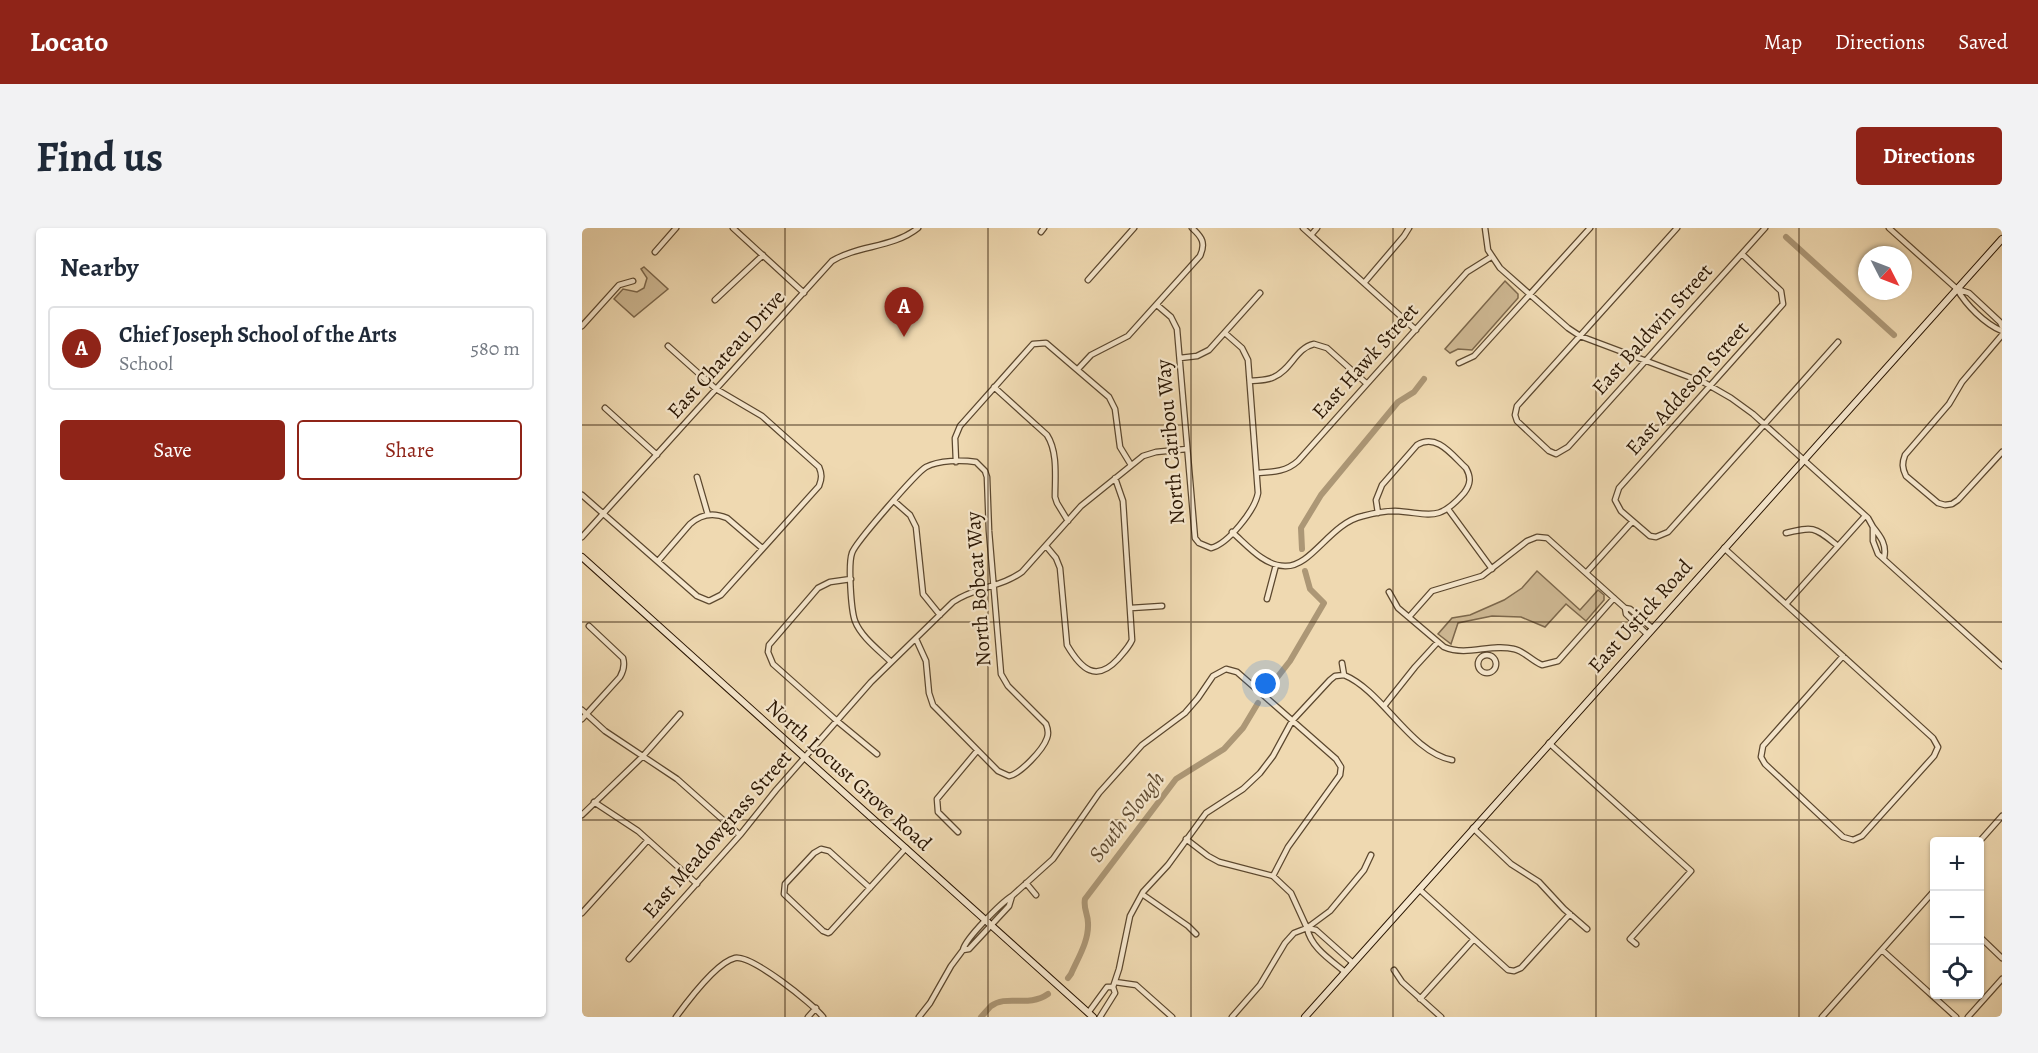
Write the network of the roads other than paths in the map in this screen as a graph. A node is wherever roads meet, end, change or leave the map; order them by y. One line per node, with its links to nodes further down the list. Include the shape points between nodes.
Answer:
1 (676, 228): 16 (street)
2 (733, 228): 18 (street)
3 (918, 228): 24 (street, East Chateau Drive, via 901,239 842,255)
4 (1134, 228): 20 (street)
5 (1192, 228): 28 (street, via 1204,246 1200,256)
6 (1303, 228): 14 (street)
7 (1317, 228): 14 (street)
8 (1409, 228): 22 (street)
9 (1485, 228): 19 (street)
10 (1590, 228): 26 (street)
11 (1677, 228): 34 (street)
12 (1765, 228): 17 (street, East Baldwin Street)
13 (1889, 228): 23 (street)
14 (1311, 235): 22 (street)
15 (2002, 239): 23 (main road, East Ustick Road)
16 (655, 252)
17 (1742, 254): 38 (street, East Baldwin Street); 43 (street, East Addeson Street, via 1781,291 1783,298 1779,310)
18 (763, 255): 24 (street); 27 (street)
19 (1491, 257): 26 (street); 31 (street, East Hawk Street, via 1467,272)
20 (1088, 280)
21 (633, 281): 29 (street, via 619,285)
22 (1364, 283): 31 (street)
23 (1957, 289): 30 (street, via 1969,293); 33 (street, via 1963,300); 53 (main road, East Ustick Road)
24 (804, 292): 45 (street, East Chateau Drive)
25 (1260, 293): 32 (street)
26 (1529, 295): 34 (street); 39 (street, via 1474,356)
27 (715, 300)
28 (1157, 304): 37 (street, North Caribou Way, via 1174,323); 40 (street, via 1128,336 1091,355)
29 (582, 326)
30 (2002, 326)
31 (1416, 330): 42 (street, East Hawk Street)
32 (1225, 333): 37 (street, via 1203,354); 41 (street, via 1245,353)
33 (2002, 333): 51 (street, via 1902,463 1906,476 1945,505 1958,500)
34 (1580, 336): 38 (street); 38 (street, East Baldwin Street, via 1517,406 1515,415 1521,427 1556,454 1568,447)
35 (1838, 342): 47 (street)
36 (668, 346): 45 (street)
37 (1180, 358): 50 (street, North Caribou Way)
38 (1646, 360): 43 (street)
39 (1459, 363)
40 (1078, 369): 44 (street, via 1052,347 1033,344); 55 (street, via 1113,403 1120,447)
41 (1250, 381): 42 (street, via 1274,377 1308,345 1321,345); 56 (street)
42 (1366, 383): 56 (street, East Hawk Street, via 1293,466)
43 (1711, 386): 47 (street); 67 (street, East Addeson Street, via 1619,488 1616,500 1621,512)
44 (994, 387): 54 (street, via 957,432); 66 (street, via 1051,440 1055,496)
45 (716, 389): 48 (street, via 756,412); 52 (street, East Chateau Drive)
46 (605, 408): 52 (street)
47 (1765, 424): 53 (street); 67 (street, via 1668,532 1656,537)
48 (784, 435): 49 (street); 74 (street, via 819,467 822,480)
49 (778, 441)
50 (1187, 449): 55 (street, East Meadowgrass Street, via 1150,453); 69 (street, North Caribou Way, via 1195,538 1211,548)
51 (2002, 452)
52 (657, 455): 63 (street, East Chateau Drive)
53 (1804, 459): 65 (street); 75 (main road, East Ustick Road)
54 (956, 462): 60 (street, via 927,467); 83 (street, North Bobcat Way, via 976,462 985,471)
55 (1131, 465): 58 (street, East Meadowgrass Street)
56 (1257, 473): 69 (street, via 1257,500)
57 (697, 477): 64 (street)
58 (1115, 478): 66 (street, East Meadowgrass Street); 89 (street, via 1123,501)
59 (582, 495): 63 (street)
60 (894, 501): 82 (street, via 854,547); 90 (street, via 910,515 916,527 923,594)
61 (1448, 509): 62 (street, via 1429,515); 62 (street, via 1467,490 1471,479 1466,468 1440,444 1429,440 1417,445 1382,485 1376,500); 80 (street)
62 (1378, 513): 79 (street, via 1341,525 1302,561)
63 (603, 514): 71 (street, East Chateau Drive); 78 (street)
64 (708, 515): 74 (street, via 727,518); 78 (street, via 690,525)
65 (1865, 516): 68 (street); 73 (street)
66 (1068, 521): 72 (street, East Meadowgrass Street)
67 (1632, 522): 81 (street)
68 (1873, 527): 77 (street, via 1882,538); 77 (street, via 1873,541)
69 (1232, 532): 79 (street)
70 (1786, 533): 73 (street, via 1817,530)
71 (582, 537)
72 (1046, 546): 83 (street, East Meadowgrass Street, via 1022,572); 89 (street, via 1060,568 1067,645 1090,671 1099,673 1111,667 1132,640)
73 (1838, 546): 87 (street)
74 (762, 548): 78 (street, via 721,595 709,601 697,596)
75 (1724, 548): 87 (street); 93 (main road, East Ustick Road)
76 (582, 557): 111 (main road, North Locust Grove Road)
77 (1884, 558): 99 (street)
78 (658, 561)
79 (1276, 566): 86 (street)
80 (1492, 569): 81 (street, via 1527,541 1542,537); 91 (street, via 1468,582 1432,591)
81 (1586, 573): 85 (street)
82 (851, 579): 97 (street, via 855,621); 105 (street, via 818,588 769,645 769,658)
83 (993, 585): 90 (street, East Meadowgrass Street, via 958,598); 108 (street, North Bobcat Way, via 1001,674 1046,724 1048,732 1044,743 1011,776 998,771)
84 (1389, 592): 91 (street)
85 (1614, 598): 93 (street); 95 (street, via 1558,661 1550,664 1542,665 1516,649 1470,652)
86 (1268, 599)
87 (1786, 604): 96 (street)
88 (1162, 606): 89 (street)
89 (1131, 608)
90 (940, 615): 94 (street, East Meadowgrass Street)
91 (1409, 617): 95 (street)
92 (589, 626): 102 (street, via 623,658 624,664 620,677)
93 (1650, 631): 107 (main road, East Ustick Road)
94 (916, 639): 97 (street, East Meadowgrass Street); 108 (street, via 926,661 933,705)
95 (1437, 643): 101 (street)
96 (1843, 656): 96 (street, via 1933,738 1938,747 1862,836 1853,840 1843,837 1765,764 1761,752)
97 (891, 662): 105 (street, East Meadowgrass Street)
98 (1342, 663): 100 (street)
99 (2002, 666)
100 (1344, 675): 101 (street); 106 (street, via 1330,680)
101 (1384, 706): 112 (street, via 1436,755)
102 (584, 712): 104 (street); 110 (street)
103 (680, 714): 110 (street)
104 (582, 719)
105 (837, 721): 109 (street); 111 (street, East Meadowgrass Street)
106 (1292, 721): 120 (street, via 1260,773 1206,813); 124 (street, via 1336,759 1340,775); 125 (street, via 1237,672 1226,669 1213,676 1185,713 1142,746 1099,793 1053,859)
107 (1549, 743): 116 (main road, East Ustick Road); 140 (street, via 1691,871 1630,939)
108 (977, 752): 117 (street, via 937,799 938,812)
109 (877, 754)
110 (643, 756): 113 (street); 118 (street, via 677,779)
111 (805, 758): 118 (street, East Meadowgrass Street); 122 (main road, North Locust Grove Road)
112 (1452, 760)
113 (594, 802): 114 (street); 121 (street)
114 (582, 815)
115 (2002, 816): 119 (street)
116 (1473, 828): 128 (main road, East Ustick Road); 133 (street, via 1511,864 1539,882)
117 (958, 832)
118 (740, 835): 126 (street, East Meadowgrass Street)
119 (1983, 837)
120 (1186, 839): 124 (street, via 1219,862); 129 (street)
121 (648, 840): 126 (street); 132 (street)
122 (906, 848): 127 (street); 134 (main road, North Locust Grove Road)
123 (1371, 855): 135 (street, via 1364,870 1330,911)
124 (1272, 876): 135 (street, via 1291,893)
125 (1026, 883): 130 (street); 134 (street, via 1012,896 1009,906)
126 (697, 884): 143 (street, East Meadowgrass Street)
127 (870, 888): 127 (street, via 828,933 783,891 785,884 821,849 829,851)
128 (1419, 889): 138 (street); 144 (main road, East Ustick Road)
129 (1142, 894): 137 (street); 148 (street, via 1130,916)
130 (1036, 895)
131 (1930, 897): 141 (street)
132 (582, 913)
133 (1570, 914): 136 (street); 138 (street, via 1515,971 1508,970)
134 (989, 923): 151 (main road, North Locust Grove Road); 155 (street, via 951,966)
135 (1307, 928): 144 (street, via 1316,930); 146 (street, via 1318,948); 158 (street, via 1294,933 1285,943 1260,985)
136 (1587, 929)
137 (1196, 934)
138 (1474, 939): 149 (street)
139 (1984, 941): 142 (street)
140 (1636, 944)
141 (1882, 950): 161 (street); 162 (street)
142 (2002, 958)
143 (629, 959)
144 (1353, 963): 146 (main road, East Ustick Road)
145 (1394, 970): 149 (street)
146 (1345, 972): 159 (main road, East Ustick Road)
147 (2002, 979): 163 (street)
148 (1114, 985): 151 (street, via 1107,987); 156 (street, via 1115,993); 157 (street, via 1136,986)
149 (1420, 999): 160 (street)
150 (816, 1008): 152 (street, via 748,960 737,957 701,985); 153 (street); 154 (street)
151 (1091, 1015)
152 (676, 1017)
153 (808, 1017)
154 (823, 1017)
155 (919, 1017)
156 (1100, 1017)
157 (1172, 1017)
158 (1232, 1017)
159 (1305, 1017)
160 (1441, 1017)
161 (1822, 1017)
162 (1956, 1017)
163 (1968, 1017)

